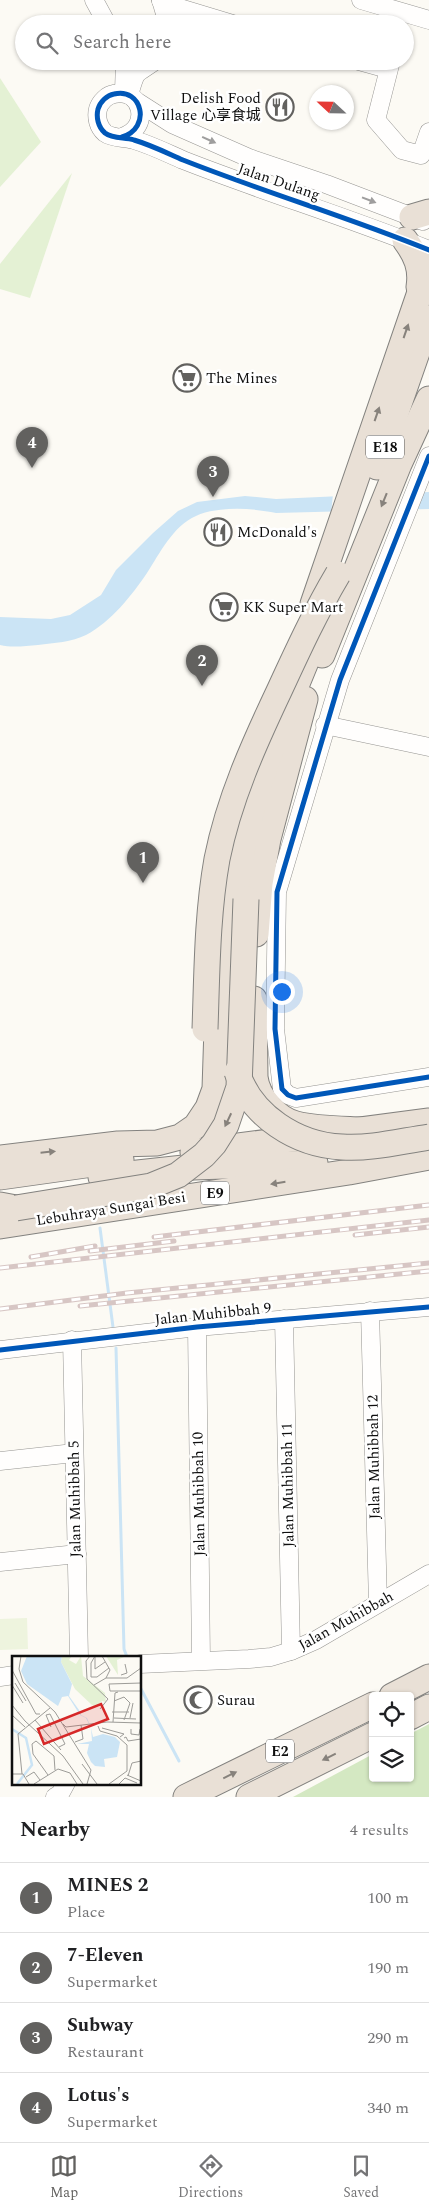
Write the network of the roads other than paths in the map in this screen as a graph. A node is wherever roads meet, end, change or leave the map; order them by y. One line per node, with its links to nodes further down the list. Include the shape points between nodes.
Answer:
1 (94, 0): 5 (street)
2 (161, 0): 6 (street); 7 (street)
3 (361, 0): 4 (street)
4 (400, 12)
5 (102, 15)
6 (165, 15)
7 (206, 15)
8 (414, 16): 9 (street)
9 (429, 20)
10 (126, 70): 13 (street)
11 (138, 70): 13 (street)
12 (388, 70): 14 (street, via 376,120 402,150 421,155)
13 (129, 97): 15 (street, via 141,116 140,123); 15 (street, via 109,95 97,114 105,133); 16 (street, Jalan Dulang, one-way to 16, via 172,124 241,154)
14 (429, 132)
15 (122, 137): 17 (street, Jalan Dulang, via 226,177)
16 (326, 184): 17 (street); 18 (street, Jalan Dulang, one-way to 18)
17 (317, 207): 18 (street, Jalan Dulang)
18 (419, 223): 19 (street, Jalan Dulang); 21 (highway, via 414,252)
19 (429, 250)
20 (429, 266): 21 (highway)
21 (425, 302): 26 (highway, E18); 34 (highway, one-way to 21, via 157,1143 180,1137 203,1118 212,1100 216,1075 220,916 230,850 247,790 362,461)
22 (429, 367): 25 (highway, via 402,443)
23 (429, 399): 25 (highway, E18)
24 (426, 462): 28 (street)
25 (399, 464): 27 (highway, E18, one-way to 27)
26 (338, 574): 33 (highway, bridge, via 330,604 261,777 243,846 234,908 230,1044 238,1075 251,1098 267,1117 289,1133 318,1144 342,1147); 34 (highway, bridge, via 262,728 243,771 225,826 210,910 204,1074 198,1103 186,1119 171,1129)
27 (305, 699): 32 (highway, via 276,806 260,884 253,1012 256,1085 264,1099 295,1124); 39 (highway, one-way to 39, bridge, via 288,730 265,795 254,840 246,899 239,1087 226,1125 204,1155 178,1175 151,1186)
28 (325, 725): 29 (street); 30 (street, via 278,892 275,1029 282,1089 296,1098)
29 (429, 747)
30 (429, 1077)
31 (429, 1121): 32 (highway)
32 (361, 1130): 38 (highway)
33 (429, 1137)
34 (118, 1144): 37 (highway, one-way to 34)
35 (429, 1148): 39 (highway, via 336,1161 165,1170)
36 (429, 1157): 39 (highway, Lebuhraya Sungai Besi / E9, one-way to 39, via 349,1172)
37 (0, 1158)
38 (0, 1177)
39 (3, 1208)
40 (429, 1307): 41 (street, Jalan Muhibbah 9)
41 (370, 1311): 42 (street, Jalan Muhibbah 9); 51 (street, Jalan Muhibbah 12)
42 (284, 1319): 43 (street, Jalan Muhibbah 9); 52 (street, Jalan Muhibbah 11)
43 (197, 1327): 44 (street, Jalan Muhibbah 9); 54 (street, Jalan Muhibbah 10)
44 (72, 1340): 45 (street, Jalan Muhibbah 9); 46 (street, Jalan Muhibbah 5)
45 (0, 1350)
46 (74, 1453): 47 (street); 48 (street, Jalan Muhibbah 5)
47 (0, 1461)
48 (76, 1554): 49 (street); 53 (street, Jalan Muhibbah 5)
49 (0, 1562)
50 (429, 1574): 51 (street, Jalan Muhibbah)
51 (378, 1603): 52 (street, Jalan Muhibbah)
52 (291, 1652): 54 (street, Jalan Muhibbah, via 249,1659)
53 (78, 1656)
54 (200, 1660): 55 (street, Jalan Muhibbah)
55 (146, 1664)
56 (429, 1677): 57 (highway)
57 (400, 1692)
58 (369, 1707): 62 (highway, E2, one-way to 58)
59 (429, 1707): 60 (highway)
60 (414, 1715)
61 (369, 1737): 63 (highway, E2, one-way to 63)
62 (186, 1797)
63 (249, 1797)

